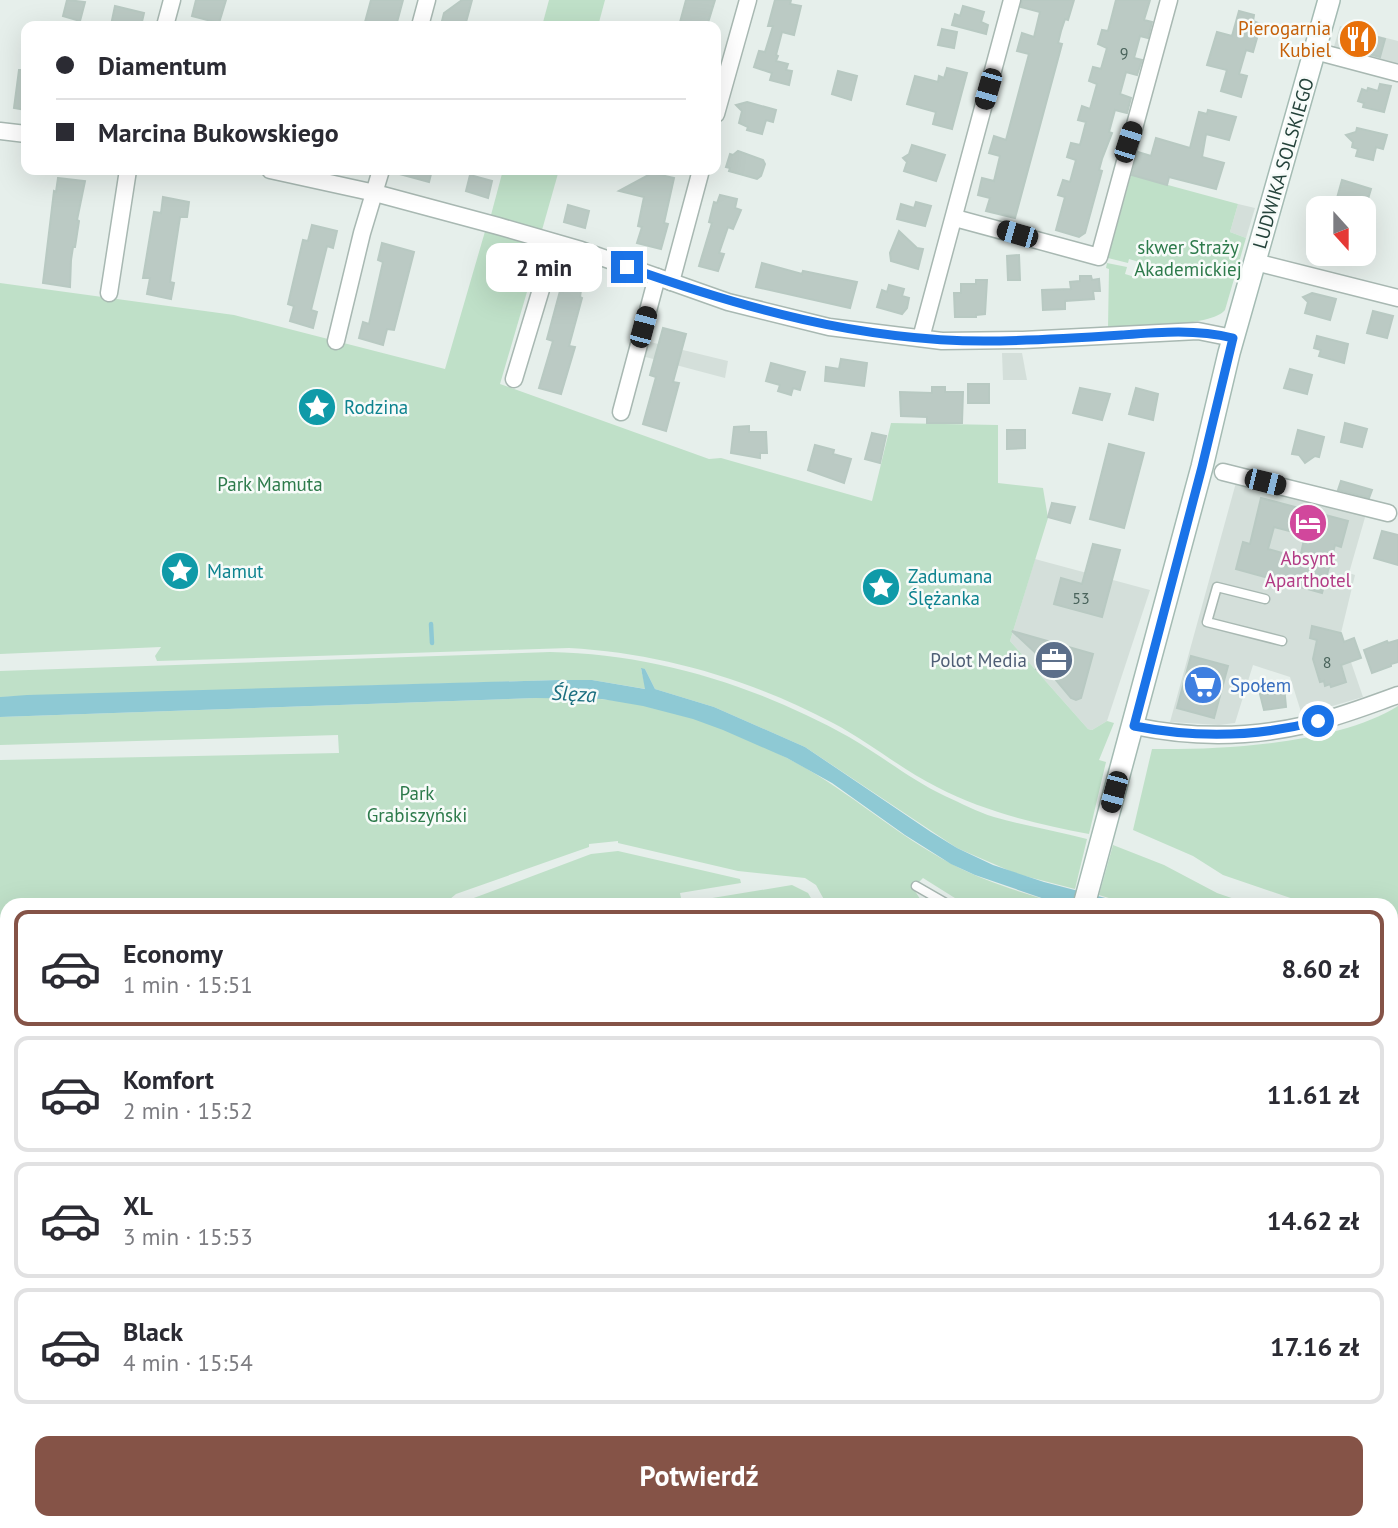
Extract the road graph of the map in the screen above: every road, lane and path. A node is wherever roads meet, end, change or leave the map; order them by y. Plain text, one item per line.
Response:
1 (172, 0) edge
2 (427, 0) edge
3 (748, 0) edge
4 (1012, 0) edge
5 (1169, 0) edge
6 (1329, 0) edge
7 (166, 21) edge
8 (421, 21) edge
9 (1315, 51) junction
10 (1398, 73) edge
11 (721, 96) edge
12 (0, 131) edge
13 (21, 133) edge
14 (125, 175) edge
15 (292, 175) edge
16 (380, 175) edge
17 (699, 175) edge
18 (375, 194) junction
19 (955, 218) junction
20 (555, 243) junction
21 (1255, 262) junction
22 (664, 280) junction
23 (109, 293) dead end
24 (1398, 298) edge
25 (921, 338) junction
26 (1233, 338) junction
27 (336, 341) dead end
28 (514, 379) dead end
29 (621, 412) dead end
30 (1202, 467) junction
31 (1223, 472) joint
32 (1388, 513) dead end
33 (1265, 599) dead end
34 (1282, 641) dead end
35 (1398, 695) edge
36 (1134, 726) junction
37 (916, 886) dead end
38 (936, 898) edge
39 (1086, 898) edge

1 - 7 street
2 - 8 street
3 - 11 street
4 - 19 street
5 - 19 street
6 - 9 main road, LUDWIKA SOLSKIEGO
9 - 10 street
9 - 21 main road, LUDWIKA SOLSKIEGO
12 - 13 street
14 - 23 street
15 - 18 street
16 - 18 street
17 - 22 street
18 - 20 street
18 - 27 street
19 - 25 street
20 - 22 street
20 - 28 street
21 - 24 street
21 - 26 main road, LUDWIKA SOLSKIEGO
22 - 25 street
22 - 29 street
25 - 26 street
26 - 30 main road, LUDWIKA SOLSKIEGO
30 - 31 lane
30 - 36 main road, LUDWIKA SOLSKIEGO
31 - 32 street
33 - 34 lane
35 - 36 street
36 - 39 main road, LUDWIKA SOLSKIEGO
37 - 38 lane

